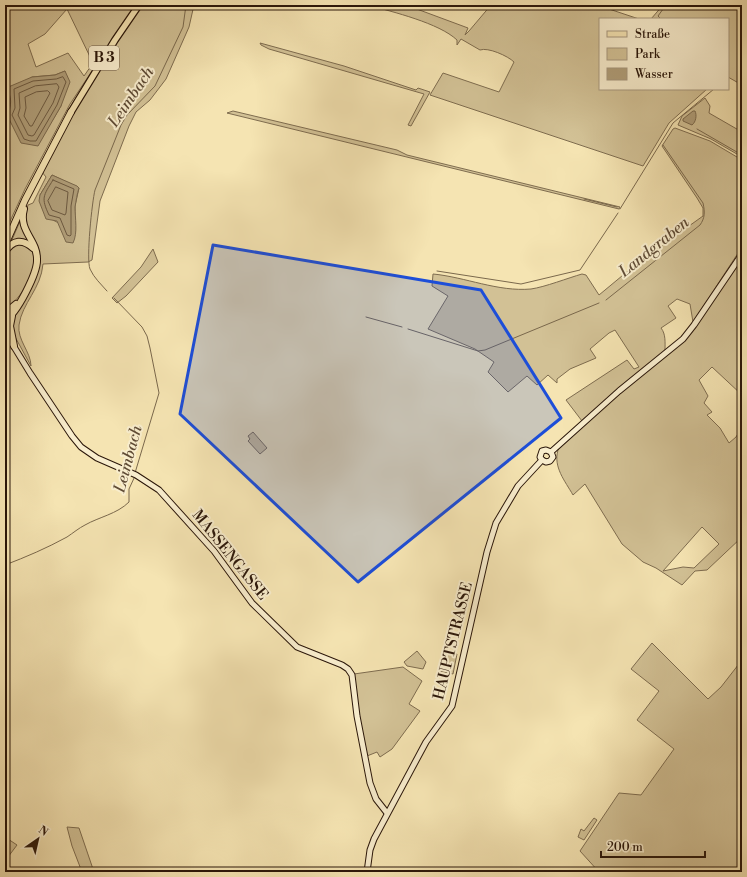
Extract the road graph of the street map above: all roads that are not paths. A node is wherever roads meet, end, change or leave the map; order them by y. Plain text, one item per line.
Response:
1 (139, 5) edge
2 (71, 112) joint
3 (25, 200) junction
4 (7, 238) edge
5 (5, 245) edge
6 (34, 248) junction
7 (5, 252) edge
8 (742, 254) edge
9 (20, 301) junction
10 (5, 313) edge
11 (13, 314) junction
12 (5, 320) edge
13 (5, 332) edge
14 (14, 346) junction
15 (551, 452) junction
16 (542, 460) junction
17 (387, 813) junction
18 (367, 872) edge

1 - 2 main road, B 3
2 - 3 highway, B 3
3 - 4 highway, B 3
3 - 6 highway
4 - 5 highway, B 3
6 - 7 highway
6 - 9 highway
8 - 15 main road, HAUPTSTRASSE
9 - 10 highway
9 - 11 highway
11 - 12 highway
11 - 14 highway
13 - 14 main road, MASSENGASSE
14 - 17 main road, MASSENGASSE
15 - 16 main road, HAUPTSTRASSE
15 - 16 main road, HAUPTSTRASSE
16 - 17 main road, HAUPTSTRASSE
17 - 18 main road, HAUPTSTRASSE

